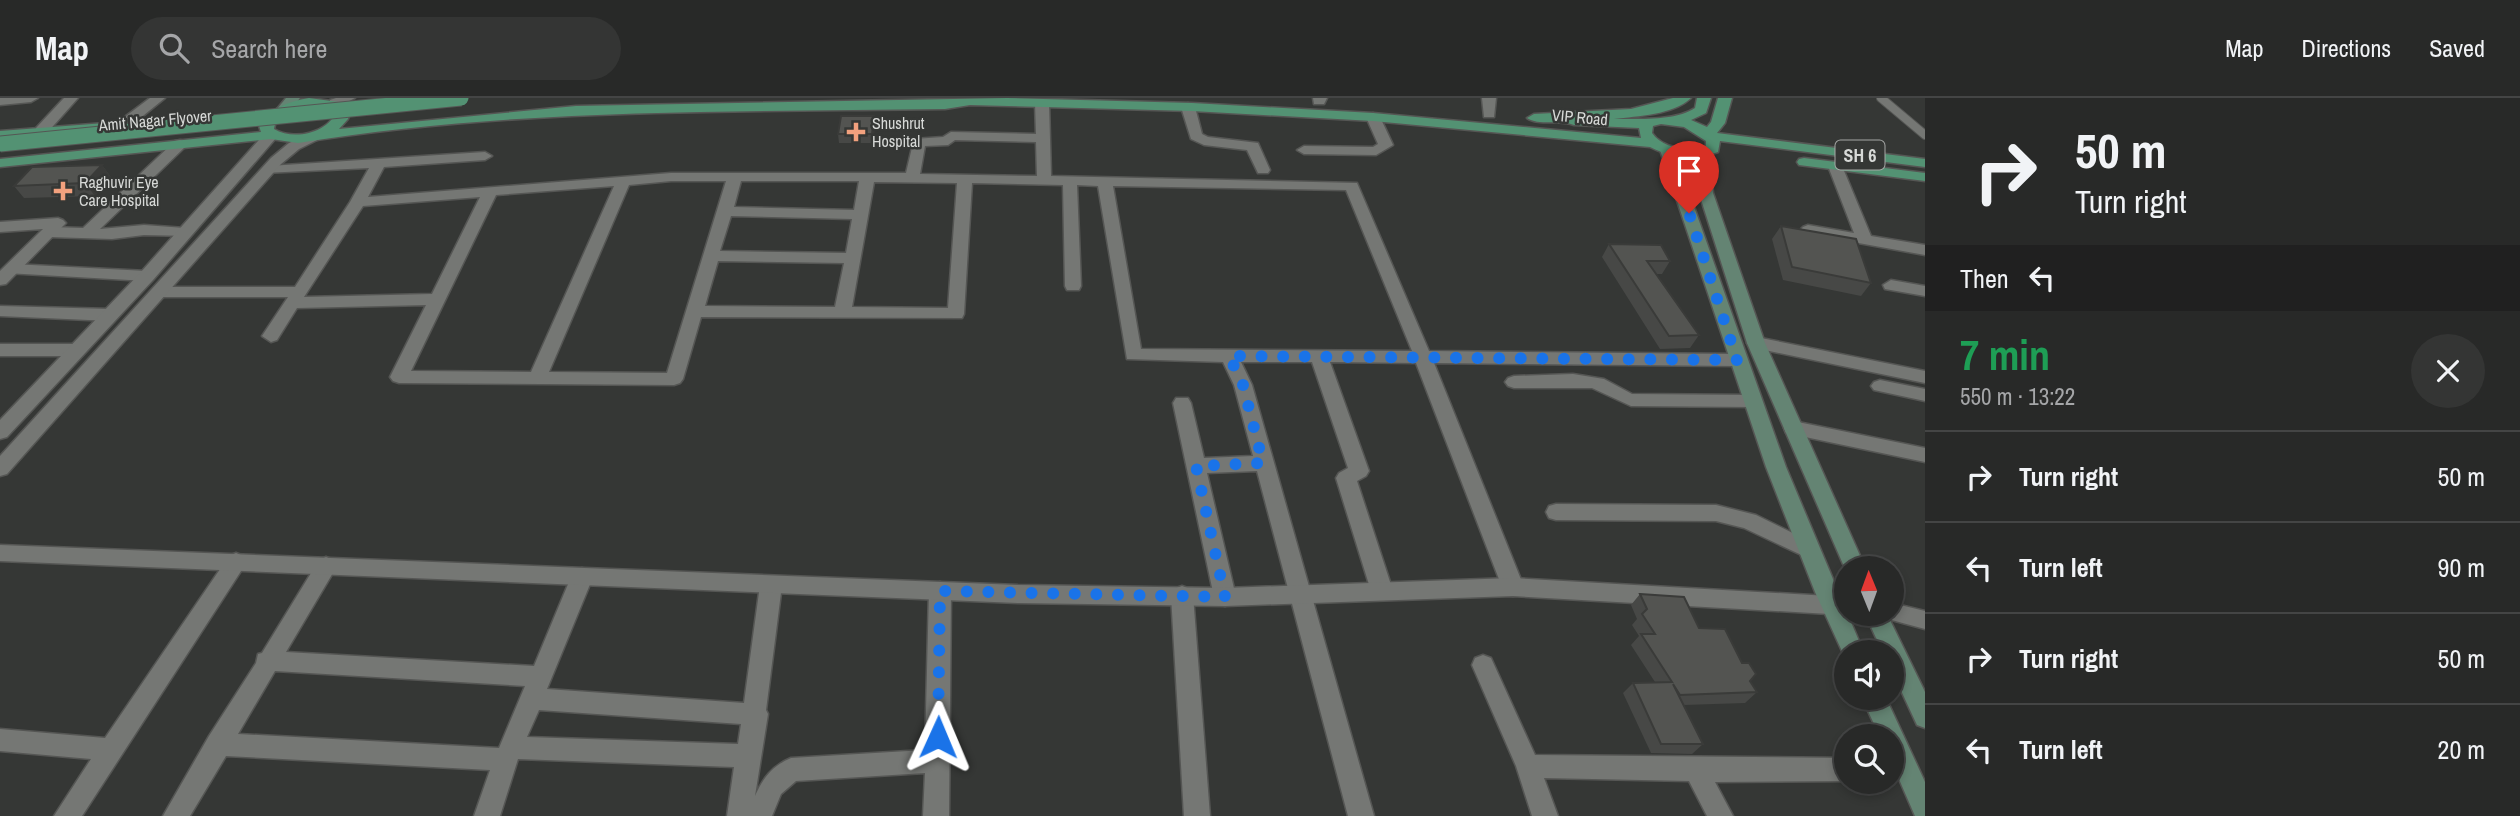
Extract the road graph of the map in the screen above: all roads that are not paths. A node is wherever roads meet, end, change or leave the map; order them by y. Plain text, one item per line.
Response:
1 (31, 98) edge
2 (71, 98) edge
3 (158, 98) edge
4 (391, 98) edge
5 (461, 98) edge
6 (605, 98) edge
7 (891, 98) edge
8 (1254, 98) edge
9 (1489, 98) edge
10 (1684, 98) edge
11 (1704, 98) edge
12 (1881, 98) edge
13 (917, 99) edge
14 (1319, 99) edge
15 (338, 100) edge
16 (1725, 100) edge
17 (0, 101) edge
18 (971, 101) junction
19 (1042, 103) junction
20 (289, 104) edge
21 (1188, 107) junction
22 (1489, 114) junction
23 (1373, 117) junction
24 (1534, 118) junction
25 (1669, 120) junction
26 (1646, 124) junction
27 (123, 125) junction
28 (40, 131) junction
29 (0, 135) edge
30 (271, 135) junction
31 (1925, 135) edge
32 (314, 136) junction
33 (1043, 138) junction
34 (1708, 143) junction
35 (0, 144) edge
36 (180, 144) junction
37 (1660, 146) junction
38 (1796, 148) joint
39 (1304, 150) dead end
40 (0, 152) edge
41 (485, 156) dead end
42 (0, 163) edge
43 (1925, 163) edge
44 (378, 164) junction
45 (1835, 166) junction
46 (269, 170) junction
47 (1263, 170) dead end
48 (735, 177) junction
49 (867, 177) junction
50 (1925, 177) edge
51 (912, 178) junction
52 (965, 179) junction
53 (624, 180) junction
54 (1044, 180) junction
55 (1070, 181) junction
56 (1105, 181) junction
57 (491, 190) junction
58 (358, 202) junction
59 (725, 211) junction
60 (860, 215) junction
61 (0, 227) edge
62 (1808, 230) edge
63 (50, 232) junction
64 (87, 233) junction
65 (185, 233) junction
66 (1864, 239) junction
67 (1925, 250) edge
68 (711, 256) junction
69 (853, 258) junction
70 (6, 274) edge
71 (147, 275) junction
72 (1891, 285) dead end
73 (1073, 286) dead end
74 (1925, 291) edge
75 (160, 292) junction
76 (296, 298) junction
77 (437, 299) junction
78 (0, 311) edge
79 (695, 311) junction
80 (843, 312) junction
81 (111, 315) junction
82 (271, 336) dead end
83 (1756, 343) junction
84 (0, 350) edge
85 (75, 350) junction
86 (1229, 356) junction
87 (1319, 356) junction
88 (1423, 357) junction
89 (1737, 360) junction
90 (1925, 377) edge
91 (537, 378) junction
92 (1514, 382) dead end
93 (1881, 386) dead end
94 (1925, 394) edge
95 (1753, 401) junction
96 (1182, 402) dead end
97 (1794, 428) junction
98 (0, 432) edge
99 (1925, 455) edge
100 (1263, 463) junction
101 (1196, 466) junction
102 (0, 469) edge
103 (1556, 512) dead end
104 (1810, 551) junction
105 (0, 553) edge
106 (1850, 556) edge
107 (236, 562) junction
108 (326, 566) junction
109 (582, 577) junction
110 (771, 585) junction
111 (1513, 587) junction
112 (940, 591) junction
113 (1382, 591) junction
114 (1182, 595) junction
115 (1300, 595) junction
116 (1834, 596) edge
117 (1225, 597) junction
118 (1834, 605) edge
119 (1904, 615) edge
120 (1925, 620) edge
121 (1882, 626) edge
122 (266, 661) junction
123 (1483, 665) dead end
124 (538, 688) junction
125 (756, 714) junction
126 (1925, 718) edge
127 (0, 740) edge
128 (217, 744) junction
129 (111, 750) junction
130 (509, 754) junction
131 (749, 756) junction
132 (938, 761) junction
133 (1528, 766) junction
134 (1696, 770) junction
135 (1834, 770) edge
136 (1904, 778) edge
137 (1925, 809) edge
138 (67, 816) edge
139 (176, 816) edge
140 (487, 816) edge
141 (740, 816) edge
142 (759, 816) edge
143 (936, 816) edge
144 (1197, 816) edge
145 (1361, 816) edge
146 (1545, 816) edge
147 (1720, 816) edge

1 - 17 street
2 - 28 street
3 - 27 street
4 - 15 main road
5 - 35 main road, Amit Nagar Flyover, bridge
6 - 40 main road, Amit Nagar Flyover
7 - 13 main road
8 - 14 main road, VIP Road
9 - 22 street
10 - 24 main road
11 - 25 main road, VIP Road
12 - 31 lane
13 - 18 main road
14 - 22 main road, VIP Road
15 - 20 main road
15 - 32 main road
16 - 34 main road
18 - 19 main road, VIP Road
18 - 32 main road
19 - 21 main road, VIP Road
19 - 33 street
20 - 27 main road
20 - 30 main road
21 - 23 main road, VIP Road
21 - 47 street
22 - 24 main road, VIP Road
23 - 37 main road, VIP Road
23 - 39 street
24 - 26 main road, VIP Road
25 - 26 main road, VIP Road
25 - 34 main road
26 - 37 main road
27 - 28 main road
28 - 29 main road
30 - 32 main road
30 - 36 main road
30 - 65 street
32 - 46 street
33 - 51 street
33 - 54 street
34 - 37 main road, VIP Road
34 - 38 main road
34 - 45 main road, SH 6
34 - 83 main road
36 - 42 main road
36 - 64 street
37 - 89 main road
38 - 43 main road, SH 6
41 - 44 street
44 - 46 street
44 - 58 street
45 - 50 main road, SH 6
45 - 66 street
46 - 75 street
48 - 49 street
48 - 53 street
48 - 59 street
49 - 51 street
49 - 60 street
51 - 52 street
52 - 54 street
52 - 80 street
53 - 57 street
53 - 91 street
54 - 55 street
55 - 56 street
55 - 73 street
56 - 86 street
56 - 88 street
57 - 58 street
57 - 77 street
58 - 76 street
59 - 60 street
59 - 68 street
60 - 69 street
61 - 63 street
62 - 66 street
63 - 64 street
63 - 70 street
64 - 65 street
65 - 71 street
66 - 67 street
68 - 69 street
68 - 79 street
69 - 80 street
70 - 71 street
71 - 81 street
72 - 74 street
75 - 76 street
75 - 102 street
76 - 77 street
76 - 82 street
77 - 91 street
78 - 81 street
79 - 80 street
79 - 91 street
81 - 85 street
83 - 90 street
83 - 97 main road
84 - 85 street
85 - 98 street
86 - 87 street
86 - 100 street
87 - 88 street
87 - 113 street
88 - 89 street
88 - 111 street
89 - 95 main road
92 - 95 street
93 - 94 street
95 - 104 main road
96 - 101 street
97 - 99 street
97 - 106 main road
100 - 101 street
100 - 115 street
101 - 117 street
103 - 104 street
104 - 116 main road
105 - 107 street
107 - 108 street
107 - 129 street
108 - 109 street
108 - 122 street
109 - 110 street
109 - 124 street
110 - 112 street
110 - 125 street
111 - 113 street
111 - 118 street
112 - 114 street
112 - 132 street
113 - 115 street
114 - 117 street
114 - 144 street
115 - 117 street
115 - 145 street
119 - 120 street
121 - 126 main road
122 - 124 street
122 - 128 street
123 - 133 street
124 - 125 street
124 - 130 street
125 - 131 street
127 - 129 street
128 - 130 street
128 - 139 street
129 - 138 street
130 - 131 street
130 - 140 street
131 - 141 street
132 - 142 street
132 - 143 street
133 - 134 street
133 - 146 street
134 - 135 street
134 - 147 street
136 - 137 main road

